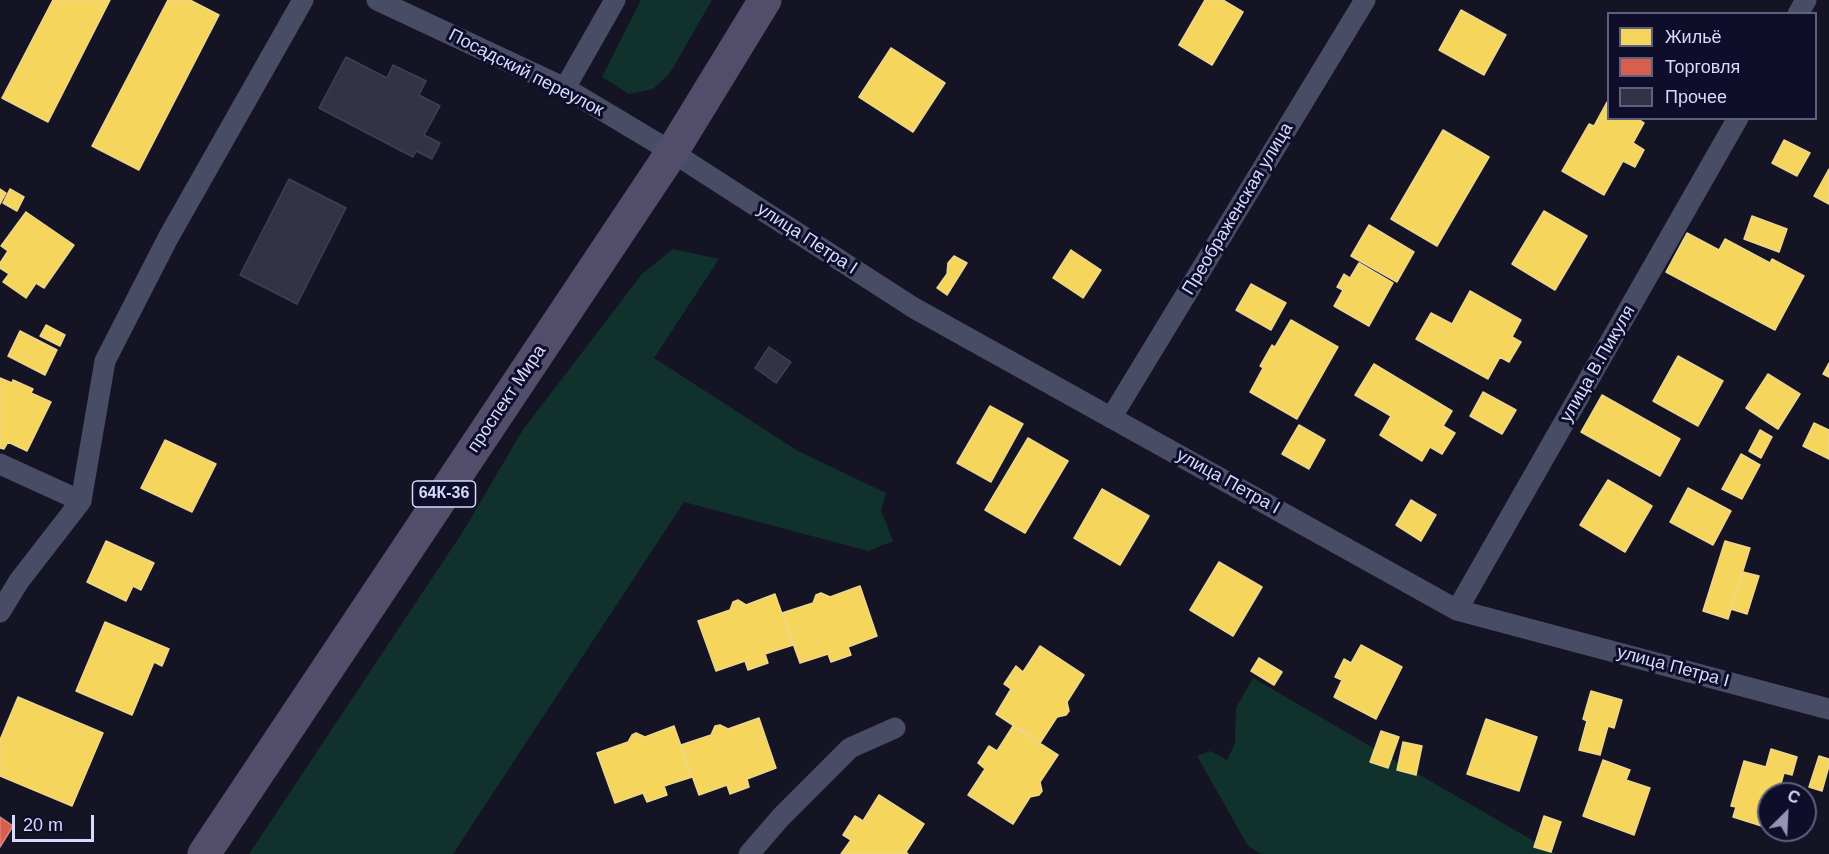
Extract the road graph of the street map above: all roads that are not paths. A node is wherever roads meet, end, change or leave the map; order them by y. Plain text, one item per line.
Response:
1 (303, 0) edge
2 (377, 0) edge
3 (615, 0) edge
4 (765, 0) edge
5 (1365, 0) edge
6 (565, 88) junction
7 (1737, 120) edge
8 (672, 152) junction
9 (1111, 418) junction
10 (0, 464) edge
11 (81, 501) junction
12 (1457, 610) junction
13 (0, 612) edge
14 (1829, 709) edge
15 (895, 728) dead end
16 (204, 854) edge
17 (749, 854) edge

1 - 11 street
2 - 6 street, Посадский переулок
3 - 6 street
4 - 8 main road, проспект Мира
5 - 9 street, Преображенская улица
6 - 8 street, Посадский переулок
7 - 12 street, улица В.Пикуля
8 - 9 street, улица Петра I
8 - 16 main road, проспект Мира / 64К-36
9 - 12 street, улица Петра I
10 - 11 street
11 - 13 street
12 - 14 street, улица Петра I
15 - 17 street

